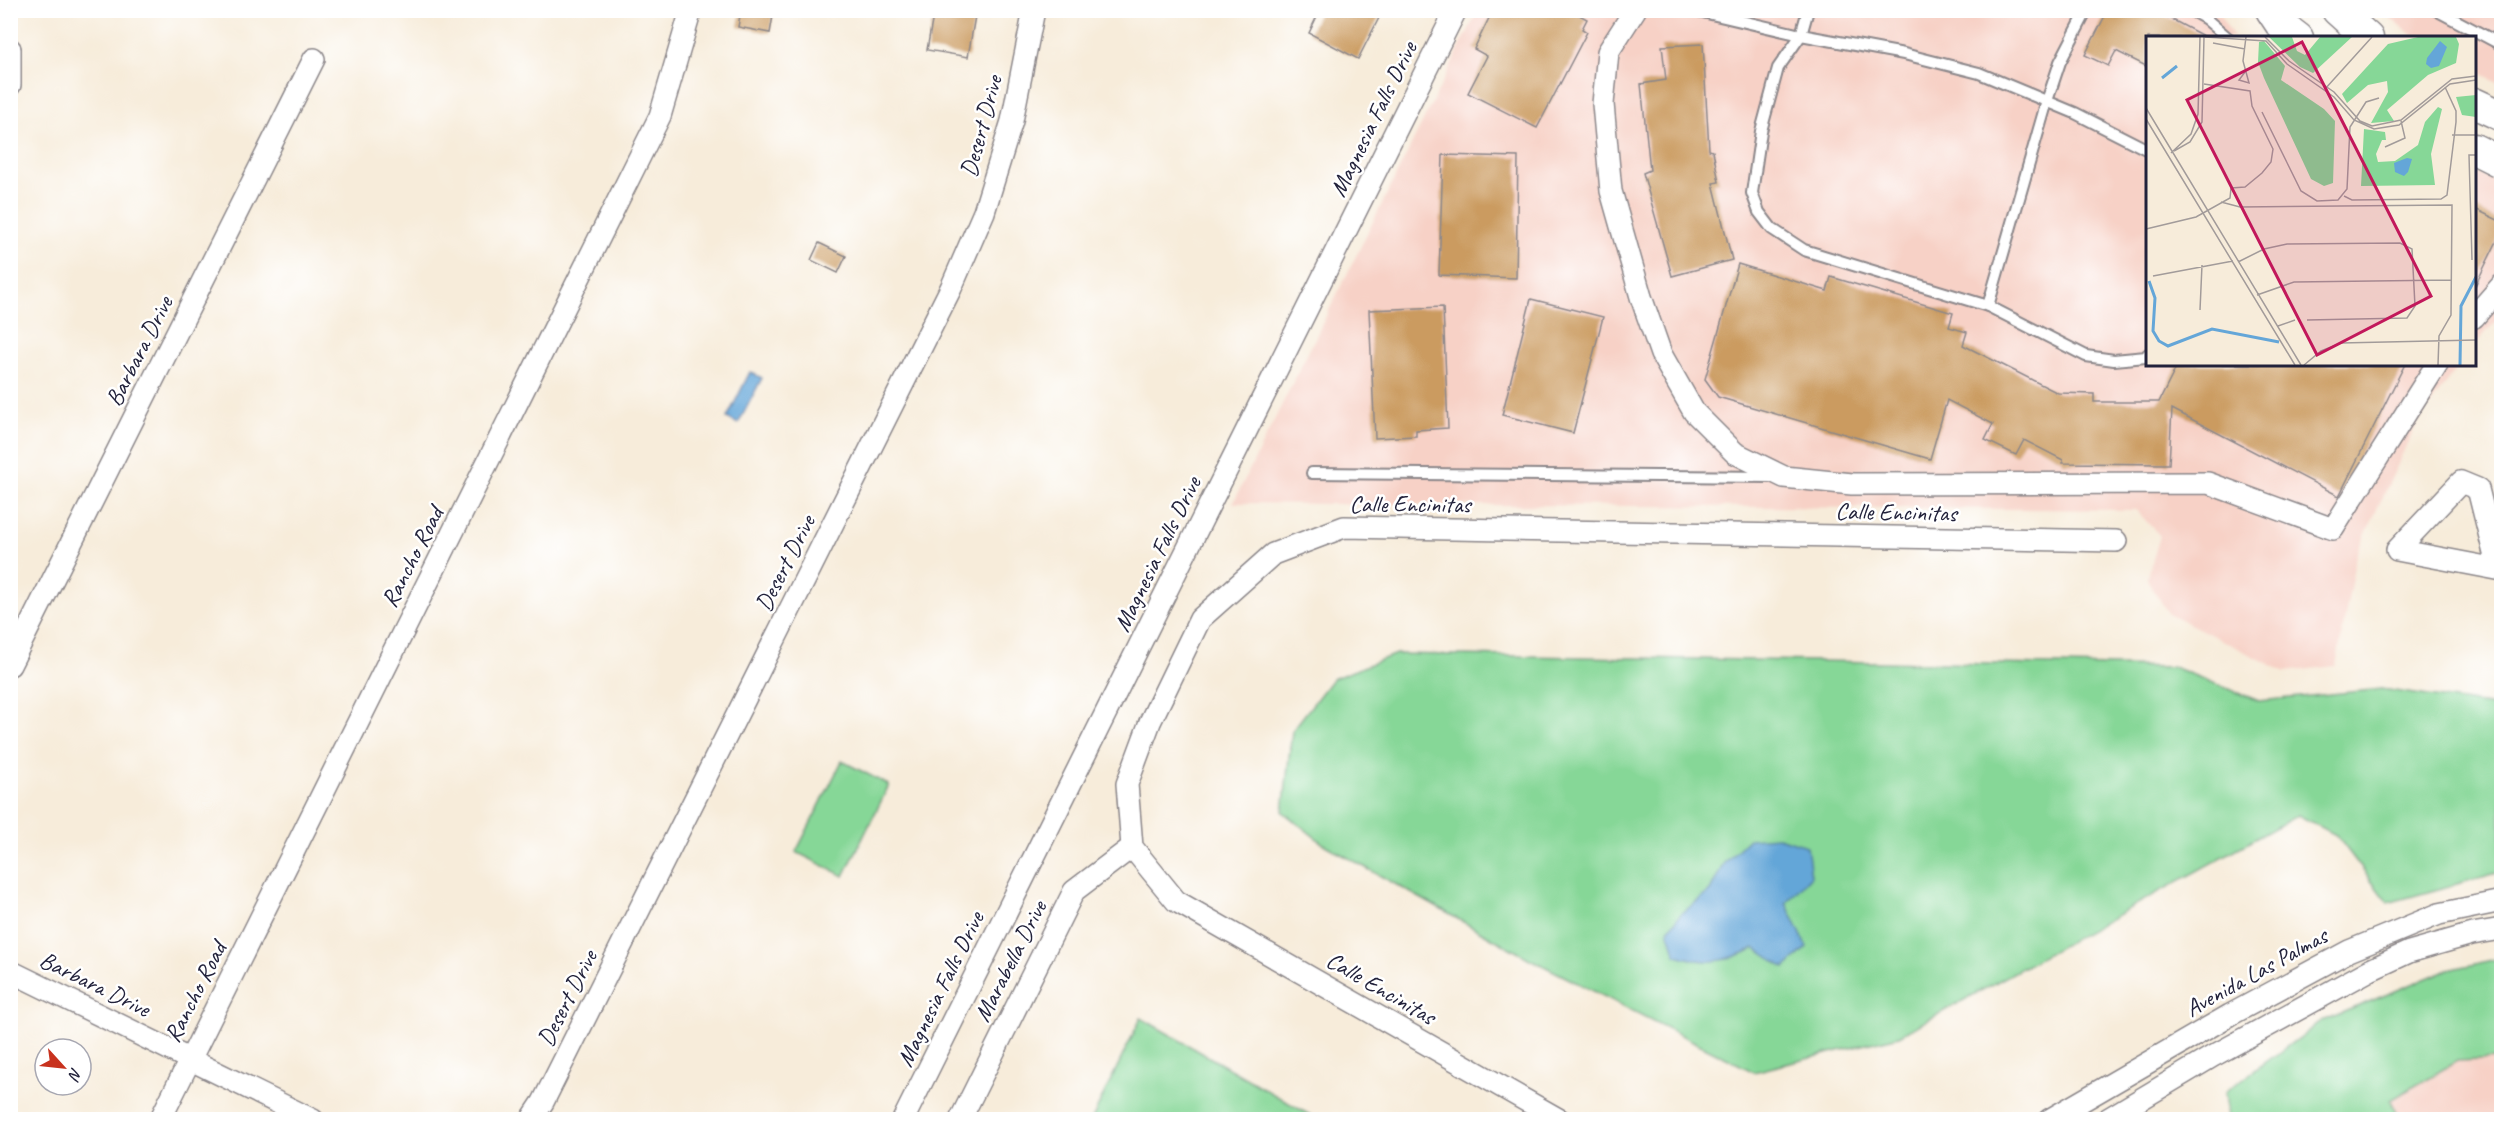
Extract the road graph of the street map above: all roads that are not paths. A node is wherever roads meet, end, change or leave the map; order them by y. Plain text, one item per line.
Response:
1 (691, 10) edge
2 (1034, 10) edge
3 (1456, 10) edge
4 (1635, 10) edge
5 (1694, 10) edge
6 (1808, 10) edge
7 (2086, 10) edge
8 (2190, 10) edge
9 (2271, 10) edge
10 (2337, 10) edge
11 (2436, 10) edge
12 (1801, 34) junction
13 (2226, 36) edge
14 (2295, 36) edge
15 (2366, 36) edge
16 (2502, 45) edge
17 (10, 49) edge
18 (314, 59) dead end
19 (10, 85) edge
20 (2047, 101) junction
21 (2476, 103) edge
22 (2502, 116) edge
23 (2146, 149) edge
24 (2476, 150) edge
25 (2502, 163) edge
26 (2502, 285) edge
27 (1988, 306) junction
28 (2476, 315) edge
29 (2146, 357) edge
30 (2436, 366) edge
31 (1312, 473) dead end
32 (1784, 477) junction
33 (2116, 541) dead end
34 (2500, 570) edge
35 (10, 665) edge
36 (1132, 847) junction
37 (2502, 901) edge
38 (2502, 929) edge
39 (10, 971) edge
40 (190, 1058) junction
41 (160, 1119) edge
42 (313, 1119) edge
43 (531, 1119) edge
44 (903, 1119) edge
45 (960, 1119) edge
46 (1560, 1119) edge
47 (2049, 1119) edge
48 (2106, 1119) edge

1 - 40 street, Rancho Road
2 - 43 street, Desert Drive
3 - 44 street, Magnesia Falls Drive
4 - 32 street
5 - 12 lane
6 - 12 lane
7 - 20 lane
8 - 13 lane
9 - 14 main road
10 - 15 main road
11 - 16 lane
12 - 20 lane
12 - 27 lane
17 - 19 street
18 - 35 street, Barbara Drive
20 - 23 lane
20 - 27 lane
21 - 22 main road
24 - 25 main road
26 - 28 street
27 - 29 lane
30 - 32 street
31 - 32 lane
33 - 36 street, Calle Encinitas
34 - 34 street
36 - 45 street, Marabella Drive
36 - 46 street, Calle Encinitas
37 - 47 street, Avenida Las Palmas
38 - 48 street
39 - 40 street, Barbara Drive
40 - 41 street, Rancho Road
40 - 42 street

